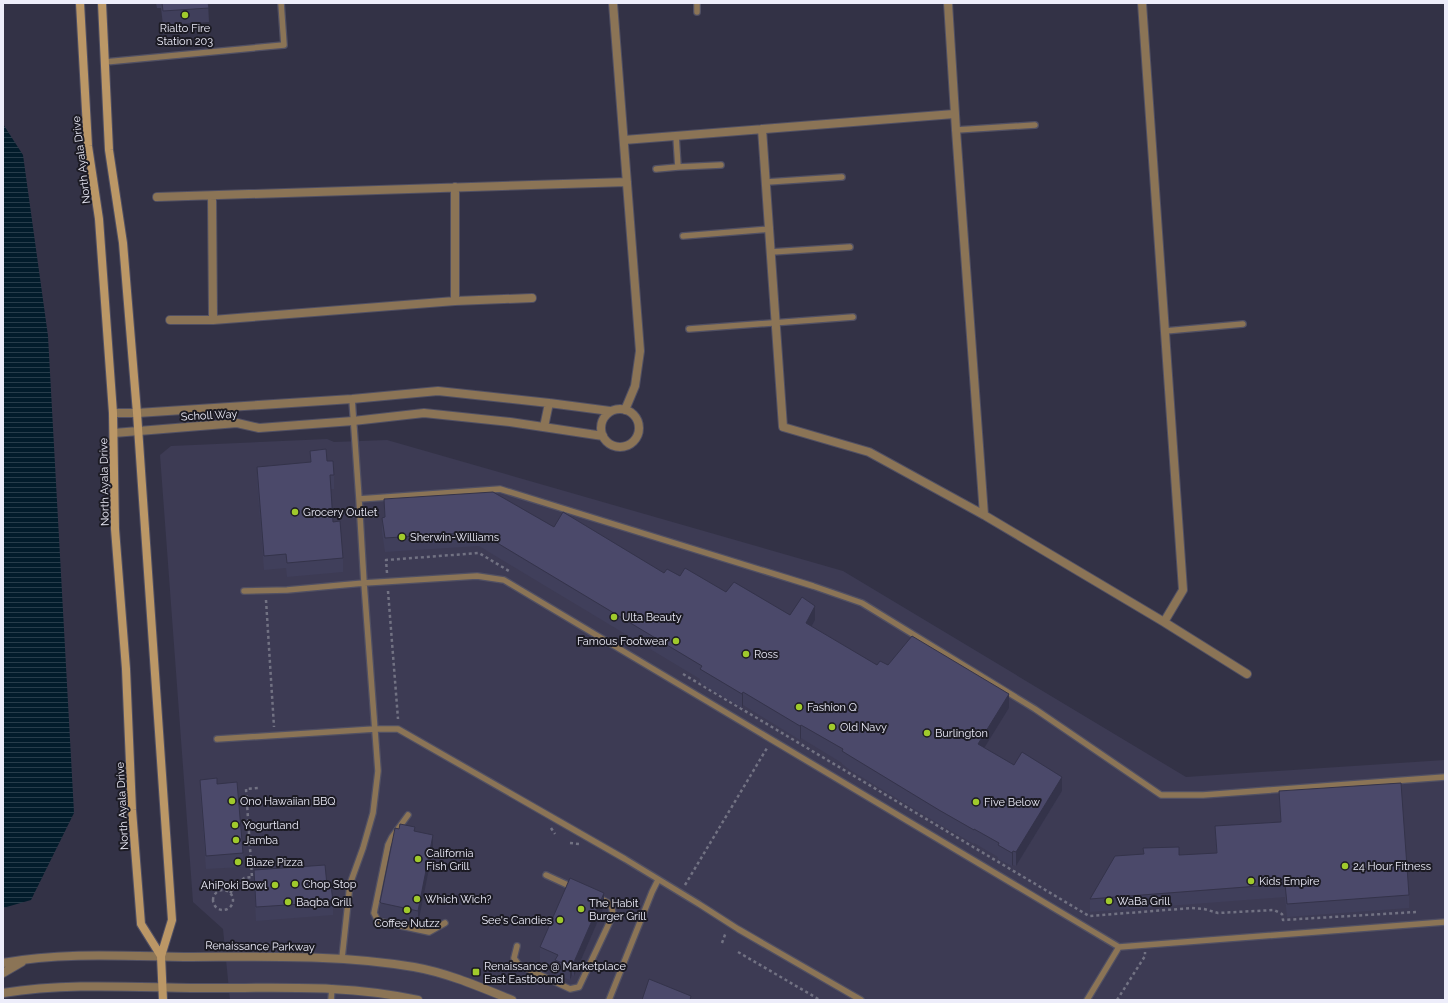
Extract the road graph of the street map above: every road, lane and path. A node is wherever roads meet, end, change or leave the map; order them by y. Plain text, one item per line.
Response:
1 (80, 3) edge
2 (102, 3) edge
3 (281, 3) edge
4 (613, 3) edge
5 (697, 3) edge
6 (948, 3) edge
7 (1142, 3) edge
8 (697, 12) dead end
9 (105, 62) junction
10 (954, 114) junction
11 (1035, 125) dead end
12 (762, 129) junction
13 (956, 130) junction
14 (676, 136) junction
15 (624, 140) junction
16 (721, 164) dead end
17 (678, 167) junction
18 (656, 169) dead end
19 (842, 177) dead end
20 (627, 182) junction
21 (767, 182) junction
22 (455, 188) junction
23 (212, 196) junction
24 (157, 197) dead end
25 (770, 229) junction
26 (684, 236) dead end
27 (850, 247) dead end
28 (771, 252) junction
29 (532, 298) dead end
30 (455, 301) junction
31 (853, 317) dead end
32 (170, 320) dead end
33 (213, 320) junction
34 (776, 323) junction
35 (1243, 324) dead end
36 (689, 329) dead end
37 (1165, 331) junction
38 (352, 399) junction
39 (549, 403) junction
40 (625, 410) junction
41 (610, 411) junction
42 (113, 413) junction
43 (137, 413) junction
44 (354, 421) junction
45 (544, 427) junction
46 (138, 431) junction
47 (114, 433) junction
48 (603, 436) junction
49 (359, 499) junction
50 (984, 515) junction
51 (387, 573) dead end
52 (512, 573) dead end
53 (364, 583) junction
54 (244, 591) dead end
55 (388, 591) dead end
56 (266, 600) dead end
57 (1164, 622) junction
58 (678, 672) dead end
59 (1247, 674) dead end
60 (398, 719) dead end
61 (274, 727) dead end
62 (375, 728) junction
63 (217, 739) dead end
64 (766, 748) dead end
65 (1445, 777) edge
66 (258, 788) dead end
67 (408, 815) dead end
68 (546, 875) dead end
69 (252, 877) junction
70 (260, 877) edge
71 (658, 880) junction
72 (685, 885) dead end
73 (581, 890) edge
74 (230, 893) junction
75 (594, 896) edge
76 (1416, 912) dead end
77 (1445, 922) edge
78 (444, 923) dead end
79 (517, 946) dead end
80 (1119, 947) junction
81 (738, 952) dead end
82 (1145, 952) dead end
83 (161, 956) junction
84 (28, 958) junction
85 (342, 958) junction
86 (3, 963) edge
87 (3, 973) edge
88 (162, 987) junction
89 (332, 988) junction
90 (3, 993) edge
91 (163, 1000) edge
92 (331, 1000) edge
93 (418, 1000) edge
94 (512, 1000) edge
95 (609, 1000) edge
96 (820, 1000) edge
97 (861, 1000) edge
98 (1087, 1000) edge
99 (1117, 1000) edge

1 - 42 main road, North Ayala Drive
2 - 9 main road
3 - 9 lane
4 - 15 street
5 - 8 lane
6 - 10 street
7 - 37 street
9 - 43 main road
10 - 12 street
10 - 13 street
11 - 13 lane
12 - 14 street
12 - 21 street
13 - 50 street
14 - 15 street
14 - 17 lane
15 - 20 street
16 - 17 lane
17 - 18 lane
19 - 21 lane
20 - 22 street
20 - 40 street
21 - 25 street
22 - 23 street
22 - 30 street
23 - 24 street
23 - 33 street
25 - 26 lane
25 - 28 street
27 - 28 lane
28 - 34 street
29 - 30 street
30 - 33 street
31 - 34 lane
32 - 33 street
34 - 36 lane
34 - 50 street
35 - 37 lane
37 - 57 street
38 - 39 street, Scholl Way
38 - 43 street, Scholl Way
38 - 44 lane
39 - 41 street, Scholl Way
39 - 45 street
40 - 41 street
40 - 48 street
41 - 48 street
42 - 43 street, Scholl Way
42 - 47 main road, North Ayala Drive
43 - 46 main road
44 - 45 street, Scholl Way
44 - 46 street, Scholl Way
44 - 49 lane
45 - 48 street, Scholl Way
46 - 47 street, Scholl Way
46 - 83 main road
47 - 83 main road, North Ayala Drive
49 - 53 lane
49 - 65 lane
50 - 57 street
51 - 52 path
53 - 54 lane
53 - 62 lane
53 - 80 lane
55 - 60 path
56 - 61 path
57 - 59 street
58 - 76 path
62 - 63 lane
62 - 71 lane
62 - 85 lane
64 - 72 path
66 - 69 path
67 - 78 lane
68 - 73 lane
69 - 70 path
69 - 74 path
71 - 95 lane
71 - 97 lane
74 - 74 path
75 - 79 lane
77 - 80 lane
80 - 98 lane
81 - 96 path
82 - 99 path
83 - 84 street, Renaissance Parkway
83 - 85 street, Renaissance Parkway
83 - 88 main road
84 - 86 street, Renaissance Parkway
84 - 87 street
85 - 94 street, Renaissance Parkway
88 - 89 street
88 - 90 street
88 - 91 main road
89 - 92 lane
89 - 93 street

